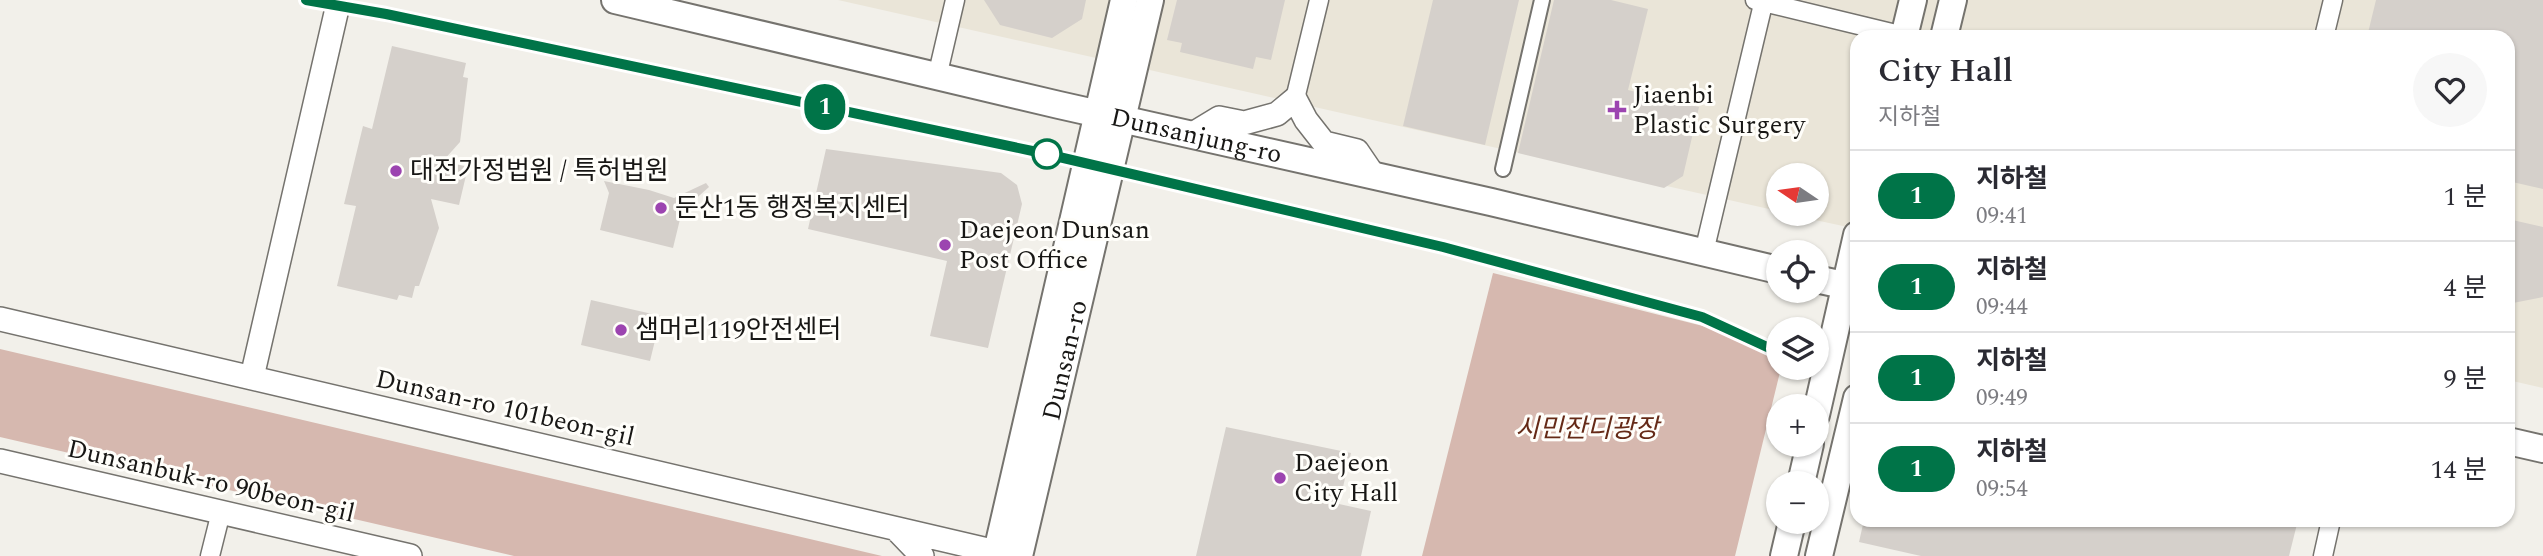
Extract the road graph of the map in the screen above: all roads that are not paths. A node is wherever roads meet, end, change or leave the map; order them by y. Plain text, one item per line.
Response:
1 (339, 0) edge
2 (615, 0) edge
3 (955, 0) edge
4 (1124, 0) edge
5 (1150, 0) edge
6 (1319, 0) edge
7 (1542, 0) edge
8 (1913, 0) edge
9 (1953, 0) edge
10 (2333, 0) edge
11 (1760, 1) edge
12 (1879, 30) edge
13 (1906, 30) edge
14 (1946, 30) edge
15 (2326, 30) edge
16 (937, 77) junction
17 (1295, 99) junction
18 (1110, 117) junction
19 (1191, 135) junction
20 (1503, 169) dead end
21 (1374, 176) junction
22 (1704, 252) junction
23 (1766, 267) edge
24 (1829, 282) edge
25 (1850, 287) edge
26 (1850, 294) edge
27 (0, 319) edge
28 (251, 377) junction
29 (1822, 394) edge
30 (1850, 427) edge
31 (2515, 443) edge
32 (2543, 449) edge
33 (0, 461) edge
34 (221, 512) junction
35 (2329, 527) edge
36 (896, 529) junction
37 (1789, 534) edge
38 (1004, 555) edge
39 (211, 556) edge
40 (410, 556) edge
41 (922, 556) edge
42 (1784, 556) edge
43 (1819, 556) edge
44 (2323, 556) edge

1 - 28 street
2 - 16 main road, Dunsanjung-ro
3 - 16 street
4 - 18 main road, Dunsan-ro
5 - 18 main road, Dunsan-ro
6 - 17 street
7 - 20 street
8 - 13 main road
9 - 14 main road
10 - 15 street
11 - 12 street
11 - 22 street
16 - 18 main road, Dunsanjung-ro
17 - 19 street
17 - 21 street
18 - 19 main road, Dunsanjung-ro
18 - 38 main road, Dunsan-ro
19 - 21 main road, Dunsanjung-ro
21 - 22 main road, Dunsanjung-ro
22 - 23 main road, Dunsanjung-ro
24 - 25 main road
26 - 29 main road
27 - 28 street, Dunsan-ro 101beon-gil
28 - 36 street, Dunsan-ro 101beon-gil
30 - 43 main road
31 - 32 main road
33 - 34 street, Dunsanbuk-ro 90beon-gil
34 - 39 street
34 - 40 street, Dunsanbuk-ro 90beon-gil
35 - 44 street
36 - 38 street, Dunsan-ro 101beon-gil
36 - 41 street
37 - 42 main road

